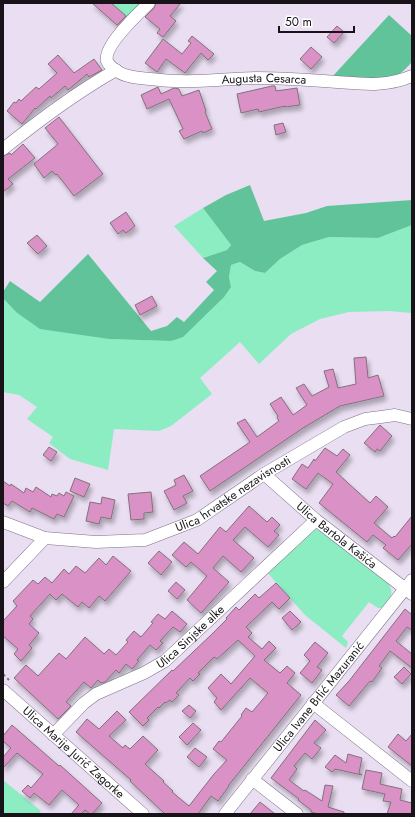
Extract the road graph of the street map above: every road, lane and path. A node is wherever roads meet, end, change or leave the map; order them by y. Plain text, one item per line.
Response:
1 (149, 3) edge
2 (116, 70) junction
3 (412, 76) edge
4 (3, 149) edge
5 (412, 419) edge
6 (264, 474) junction
7 (316, 520) junction
8 (3, 522) edge
9 (45, 538) junction
10 (3, 582) edge
11 (410, 587) edge
12 (3, 690) edge
13 (313, 704) junction
14 (53, 735) junction
15 (252, 779) junction
16 (412, 781) edge
17 (143, 814) edge
18 (225, 814) edge
19 (297, 814) edge

1 - 2 street
2 - 3 street, Augusta Cesarca
2 - 4 street
5 - 6 street, Ulica hrvatske nezavisnosti
6 - 7 street, Ulica Bartola Kašića
6 - 9 street, Ulica hrvatske nezavisnosti
7 - 11 street, Ulica Bartola Kašića
7 - 14 street, Ulica Sinjske alke
8 - 9 street, Ulica hrvatske nezavisnosti
9 - 10 street
11 - 13 street, Ulica Ivane Brlić Mazuranić
12 - 14 street, Ulica Marije Jurić Zagorke
13 - 15 street, Ulica Ivane Brlić Mazuranić
13 - 16 street
14 - 17 street, Ulica Marije Jurić Zagorke
15 - 18 street, Ulica Ivane Brlić Mazuranić
15 - 19 street

